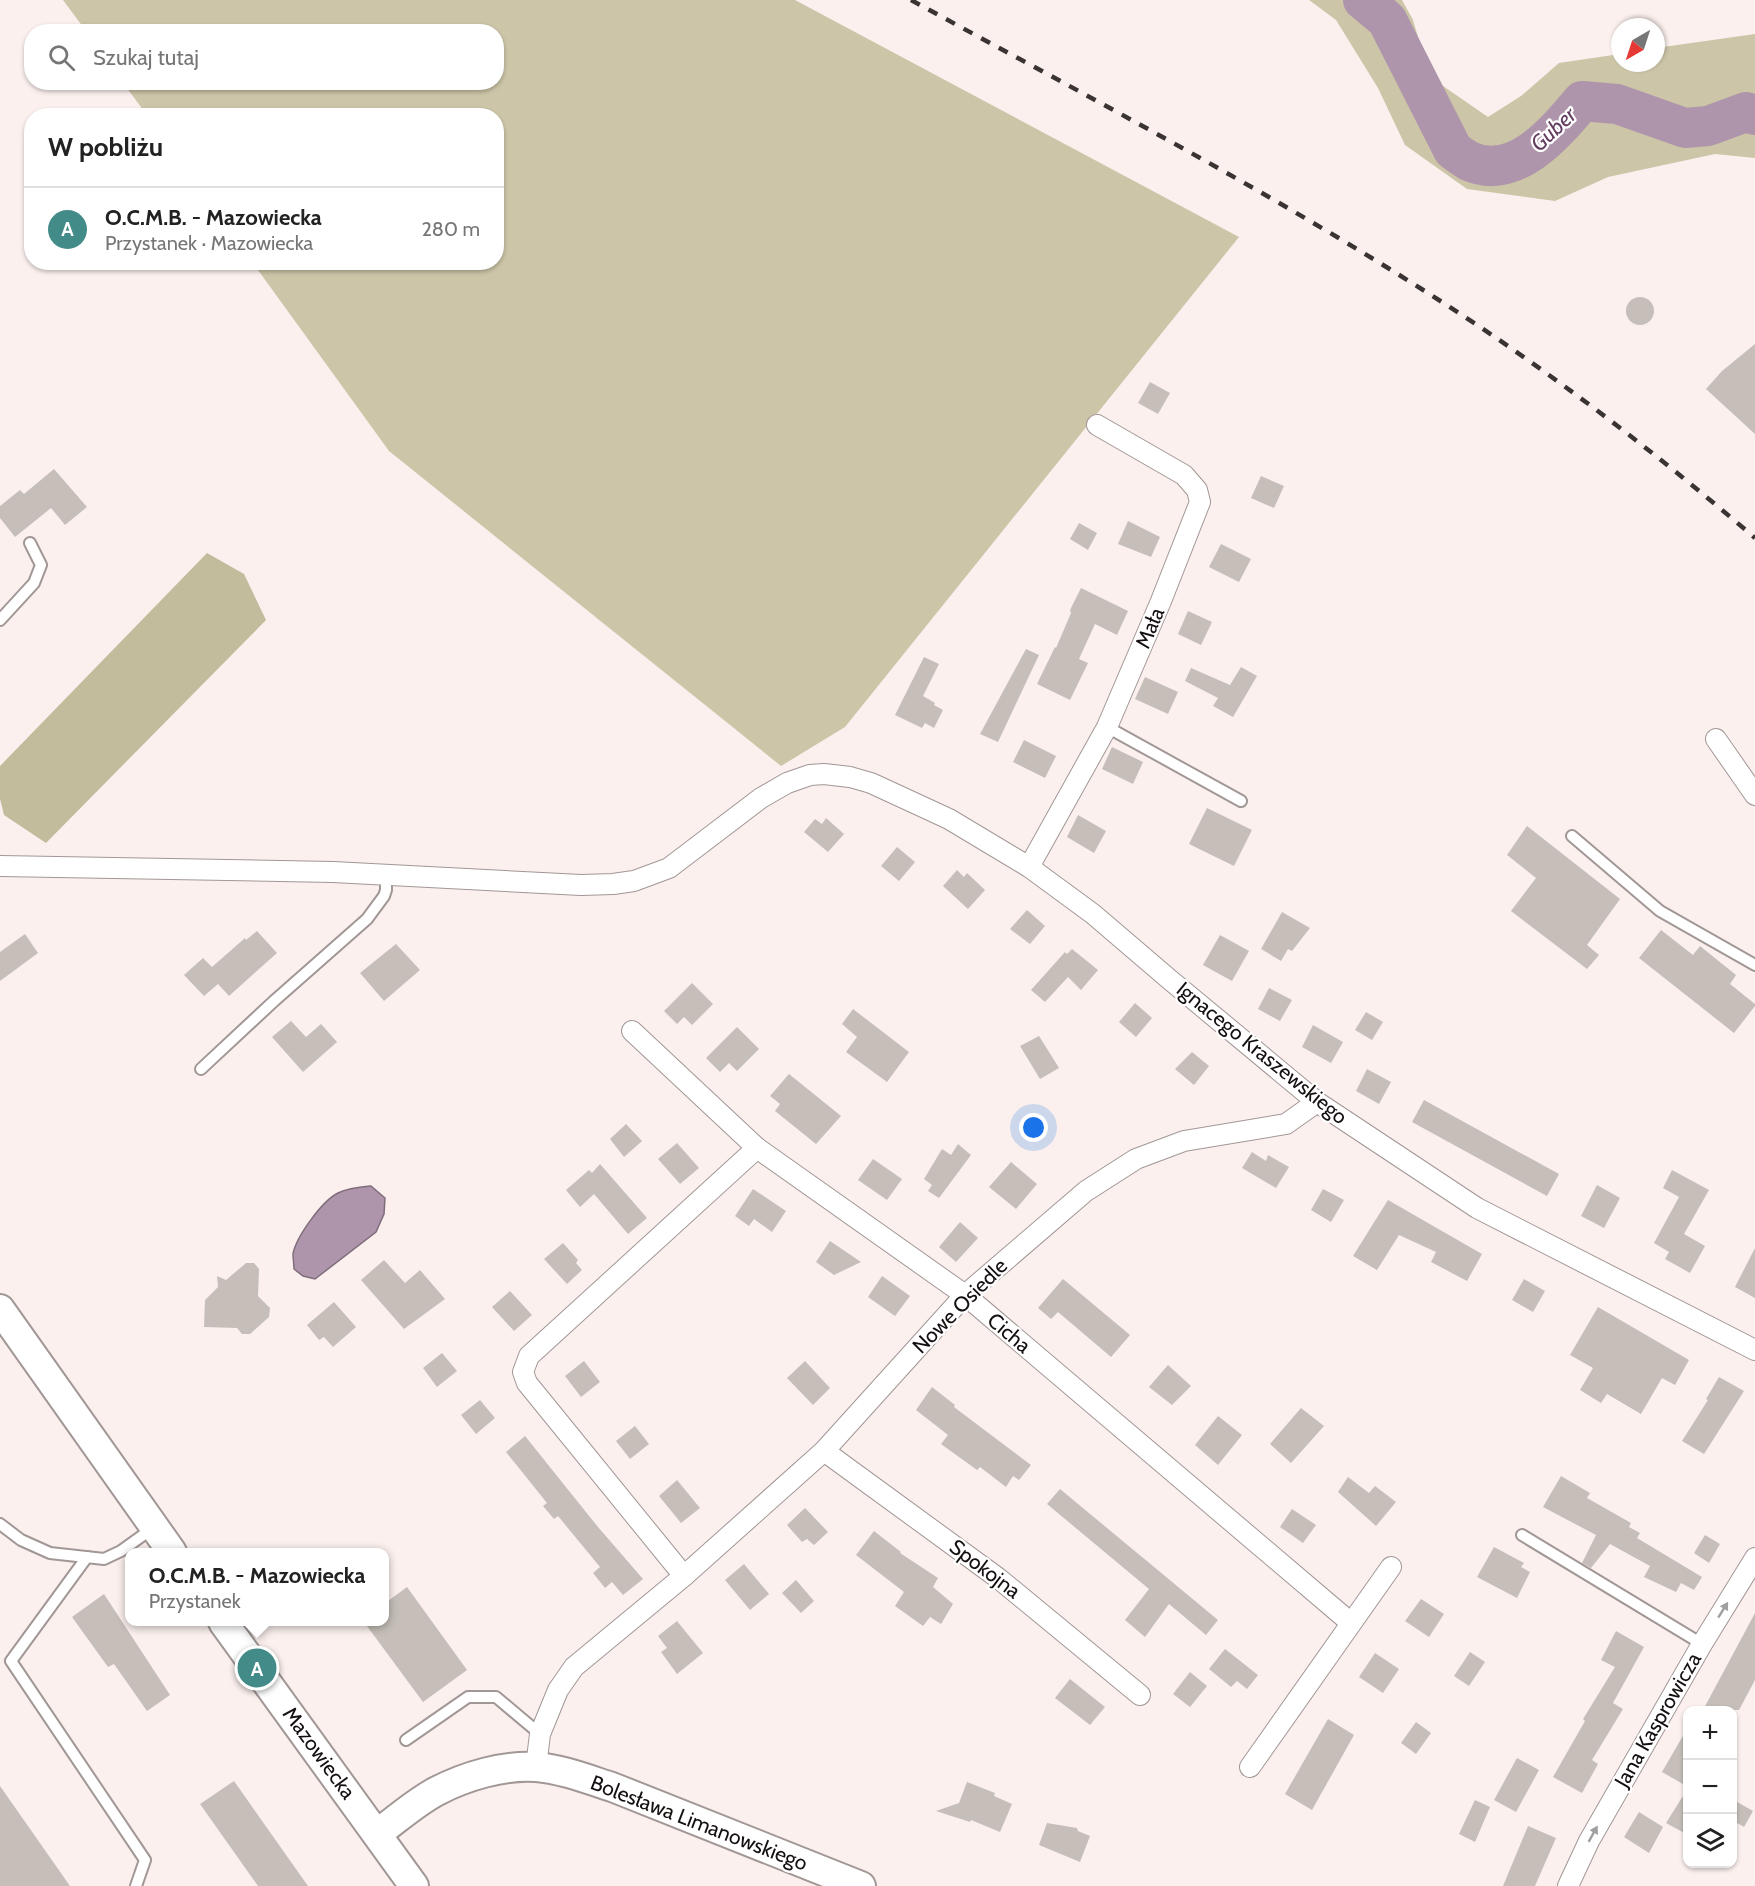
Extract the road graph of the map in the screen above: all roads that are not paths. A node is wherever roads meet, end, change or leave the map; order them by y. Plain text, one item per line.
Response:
1 (1097, 425) dead end
2 (30, 543) dead end
3 (0, 620) edge
4 (1107, 727) junction
5 (1716, 739) dead end
6 (1755, 795) edge
7 (1241, 801) dead end
8 (1572, 836) dead end
9 (0, 866) edge
10 (1029, 867) junction
11 (386, 874) junction
12 (1755, 965) edge
13 (632, 1031) dead end
14 (201, 1069) dead end
15 (1317, 1102) junction
16 (757, 1148) junction
17 (965, 1295) junction
18 (0, 1309) edge
19 (1755, 1350) edge
20 (824, 1451) junction
21 (0, 1524) edge
22 (154, 1527) junction
23 (1522, 1535) dead end
24 (126, 1548) edge
25 (169, 1548) edge
26 (125, 1549) edge
27 (87, 1557) junction
28 (1755, 1558) edge
29 (1391, 1567) dead end
30 (684, 1576) junction
31 (1351, 1623) junction
32 (226, 1626) edge
33 (1702, 1644) junction
34 (1140, 1695) dead end
35 (540, 1734) junction
36 (406, 1740) dead end
37 (536, 1767) junction
38 (1250, 1767) dead end
39 (377, 1834) junction
40 (136, 1886) edge
41 (414, 1886) edge
42 (861, 1886) edge
43 (1568, 1886) edge

1 - 4 street, Mała
2 - 3 lane
4 - 7 lane
4 - 10 street, Mała
5 - 6 street
8 - 12 lane
9 - 11 street, Ignacego Kraszewskiego
10 - 11 street, Ignacego Kraszewskiego
10 - 15 street, Ignacego Kraszewskiego
11 - 14 lane
13 - 16 street, Cicha
15 - 17 street, Nowe Osiedle
15 - 19 street, Ignacego Kraszewskiego
16 - 17 street, Cicha
16 - 30 street
17 - 20 street, Nowe Osiedle
17 - 31 street, Cicha
18 - 22 main road
20 - 30 street, Nowe Osiedle
20 - 34 street, Spokojna
21 - 27 lane
22 - 24 lane
22 - 25 main road
23 - 33 lane
26 - 27 lane
27 - 40 lane
33 -> 28 street, Jana Kasprowicza
29 - 31 street
30 - 35 street, Nowe Osiedle
31 - 38 street
32 - 39 main road, Mazowiecka
43 -> 33 street, Jana Kasprowicza
35 - 36 lane
35 - 37 street, Nowe Osiedle
37 - 39 main road
37 - 42 main road, Bolesława Limanowskiego
39 - 41 main road, Mazowiecka

